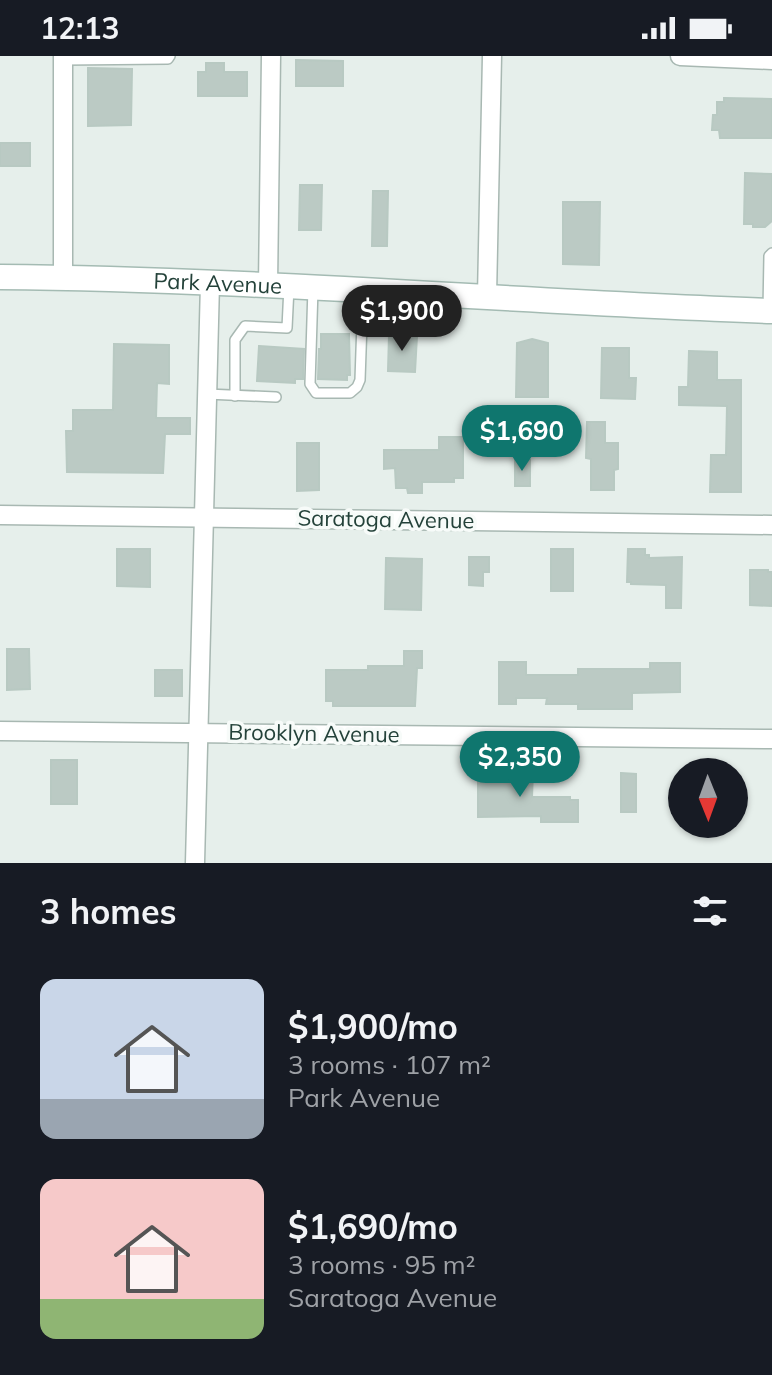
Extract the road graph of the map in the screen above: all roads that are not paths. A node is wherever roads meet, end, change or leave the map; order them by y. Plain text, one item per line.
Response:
1 (170, 56) edge
2 (271, 56) edge
3 (492, 56) edge
4 (680, 56) edge
5 (63, 58) edge
6 (772, 60) edge
7 (771, 260) edge
8 (0, 277) edge
9 (63, 278) junction
10 (210, 283) junction
11 (290, 287) junction
12 (364, 290) junction
13 (487, 296) junction
14 (770, 311) edge
15 (207, 394) junction
16 (235, 396) junction
17 (276, 397) dead end
18 (0, 515) edge
19 (203, 517) junction
20 (772, 525) edge
21 (0, 731) edge
22 (198, 732) junction
23 (772, 739) edge
24 (195, 863) edge

1 - 5 lane
2 - 11 street
3 - 13 street
4 - 6 street
5 - 9 street
7 - 14 lane
8 - 9 main road, Park Avenue
9 - 10 main road, Park Avenue
10 - 11 main road, Park Avenue
10 - 15 street
11 - 12 main road, Park Avenue
11 - 12 lane
11 - 16 lane
12 - 13 main road, Park Avenue
13 - 14 main road, Park Avenue
15 - 16 lane
15 - 19 street
16 - 17 lane
18 - 19 street, Saratoga Avenue
19 - 20 street, Saratoga Avenue
19 - 22 street
21 - 22 street, Brooklyn Avenue
22 - 23 street, Brooklyn Avenue
22 - 24 street

